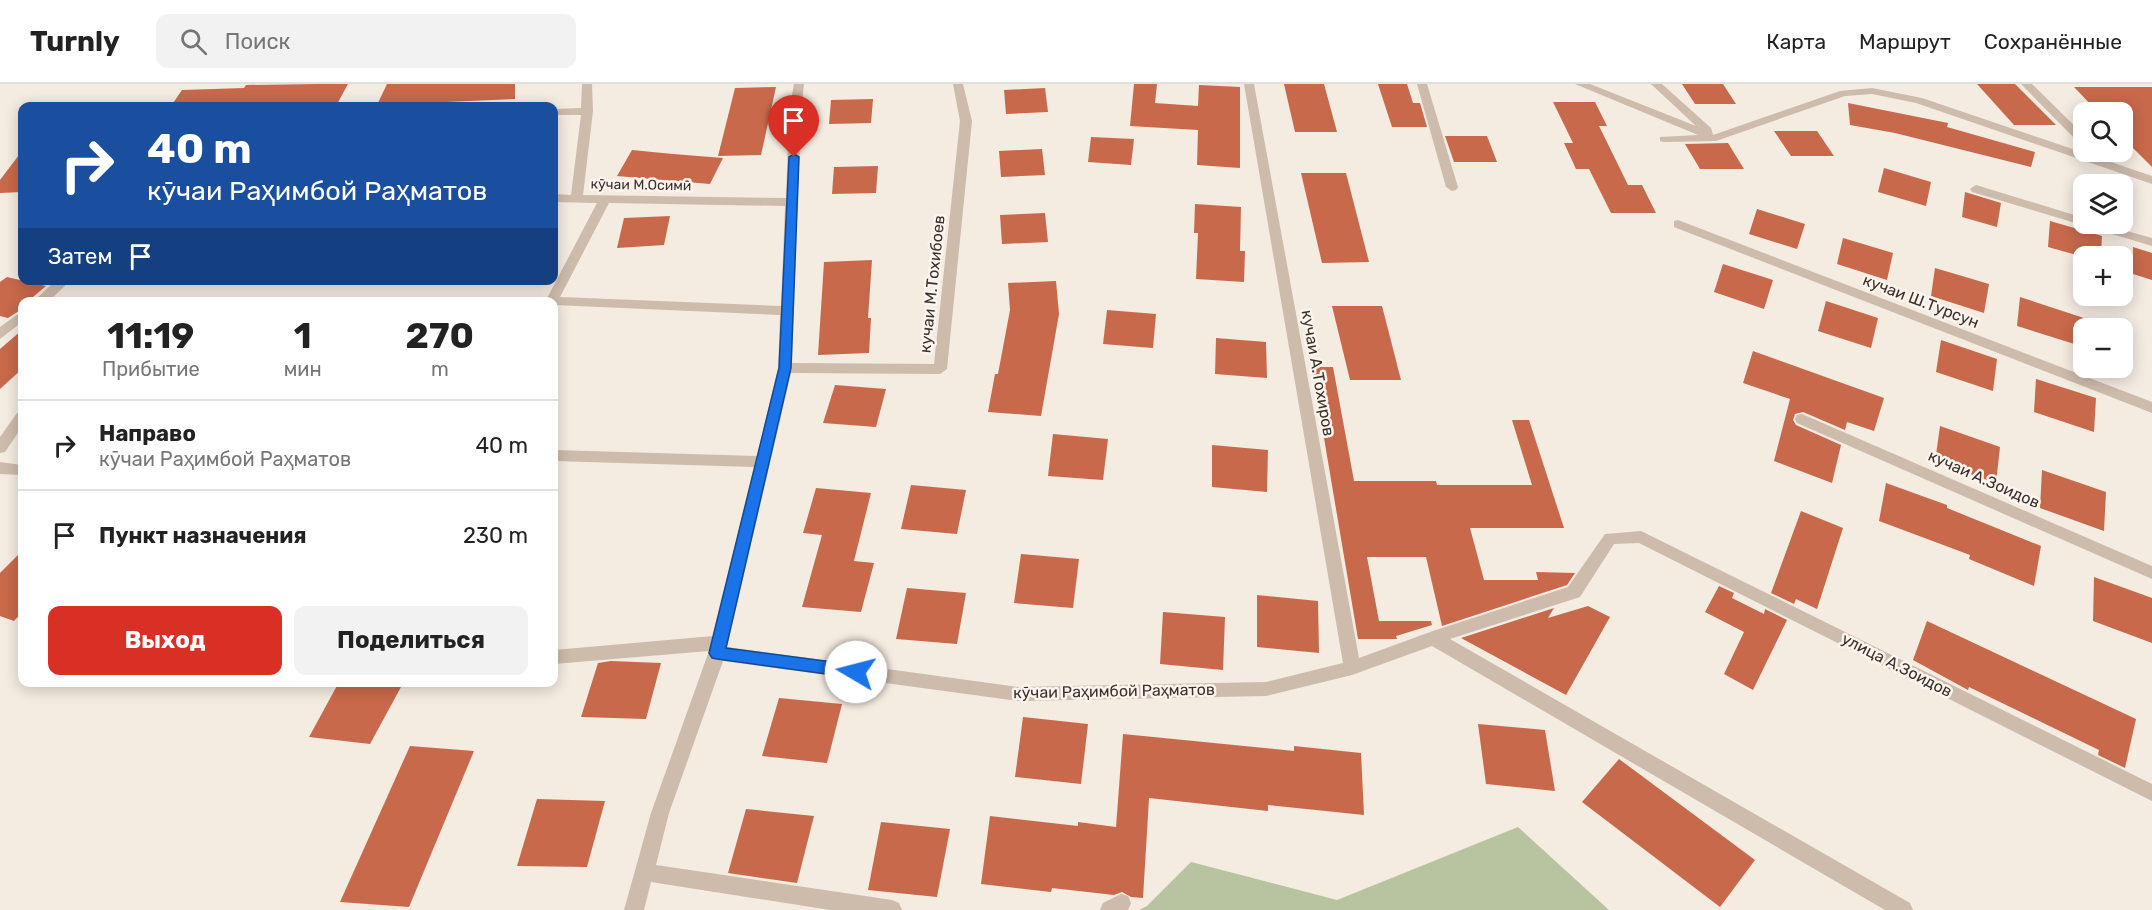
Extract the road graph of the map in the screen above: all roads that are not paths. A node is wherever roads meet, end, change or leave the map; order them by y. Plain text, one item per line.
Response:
1 (587, 84) edge
2 (799, 84) edge
3 (958, 84) edge
4 (1249, 84) edge
5 (1422, 84) edge
6 (1580, 84) edge
7 (1656, 84) edge
8 (1835, 84) edge
9 (2026, 84) edge
10 (1844, 93) junction
11 (587, 111) junction
12 (558, 112) edge
13 (2073, 131) edge
14 (1716, 138) junction
15 (1664, 139) dead end
16 (2106, 164) joint
17 (2152, 180) edge
18 (1452, 187) dead end
19 (1976, 189) dead end
20 (558, 198) edge
21 (577, 199) junction
22 (605, 199) junction
23 (793, 202) junction
24 (2073, 219) edge
25 (1678, 224) dead end
26 (2124, 234) edge
27 (2152, 242) edge
28 (59, 285) edge
29 (45, 297) edge
30 (553, 297) edge
31 (558, 301) edge
32 (788, 311) junction
33 (18, 318) edge
34 (0, 334) edge
35 (785, 368) junction
36 (2152, 408) edge
37 (1802, 419) dead end
38 (18, 423) edge
39 (0, 448) edge
40 (558, 455) edge
41 (762, 462) junction
42 (0, 468) edge
43 (18, 470) edge
44 (1641, 537) joint
45 (2152, 573) edge
46 (1433, 638) junction
47 (718, 648) junction
48 (558, 657) edge
49 (1352, 668) junction
50 (2152, 793) edge
51 (644, 872) junction
52 (634, 910) edge
53 (892, 910) edge
54 (1903, 910) edge

1 - 11 street, кӯчаи М.Осимӣ
2 - 23 street
3 - 35 street, кучаи М.Тохибоев
4 - 49 street, кучаи А.Тохиров
5 - 18 street
6 - 14 street
7 - 14 street
8 - 10 street
9 - 13 street
10 - 14 street
10 - 16 street
11 - 12 street
11 - 21 street, кӯчаи М.Осимӣ
14 - 15 street
16 - 17 street
19 - 24 street
20 - 21 street
21 - 22 street, кӯчаи М.Осимӣ
22 - 23 street, кӯчаи М.Осимӣ
22 - 30 street
23 - 32 street
25 - 36 street, кучаи Ш.Турсун
26 - 27 street
28 - 29 street
31 - 32 street
32 - 35 street
33 - 34 street
35 - 41 street
37 - 45 street, кучаи А.Зоидов
38 - 39 street
40 - 41 street
41 - 47 street
42 - 43 street
44 - 46 street, кӯчаи Раҳимбой Раҳматов
44 - 50 street, улица А.Зоидов
46 - 49 street, кӯчаи Раҳимбой Раҳматов
46 - 54 street
47 - 48 street, кӯчаи Раҳимбой Раҳматов
47 - 49 street, кӯчаи Раҳимбой Раҳматов
47 - 51 street
51 - 52 street
51 - 53 street

